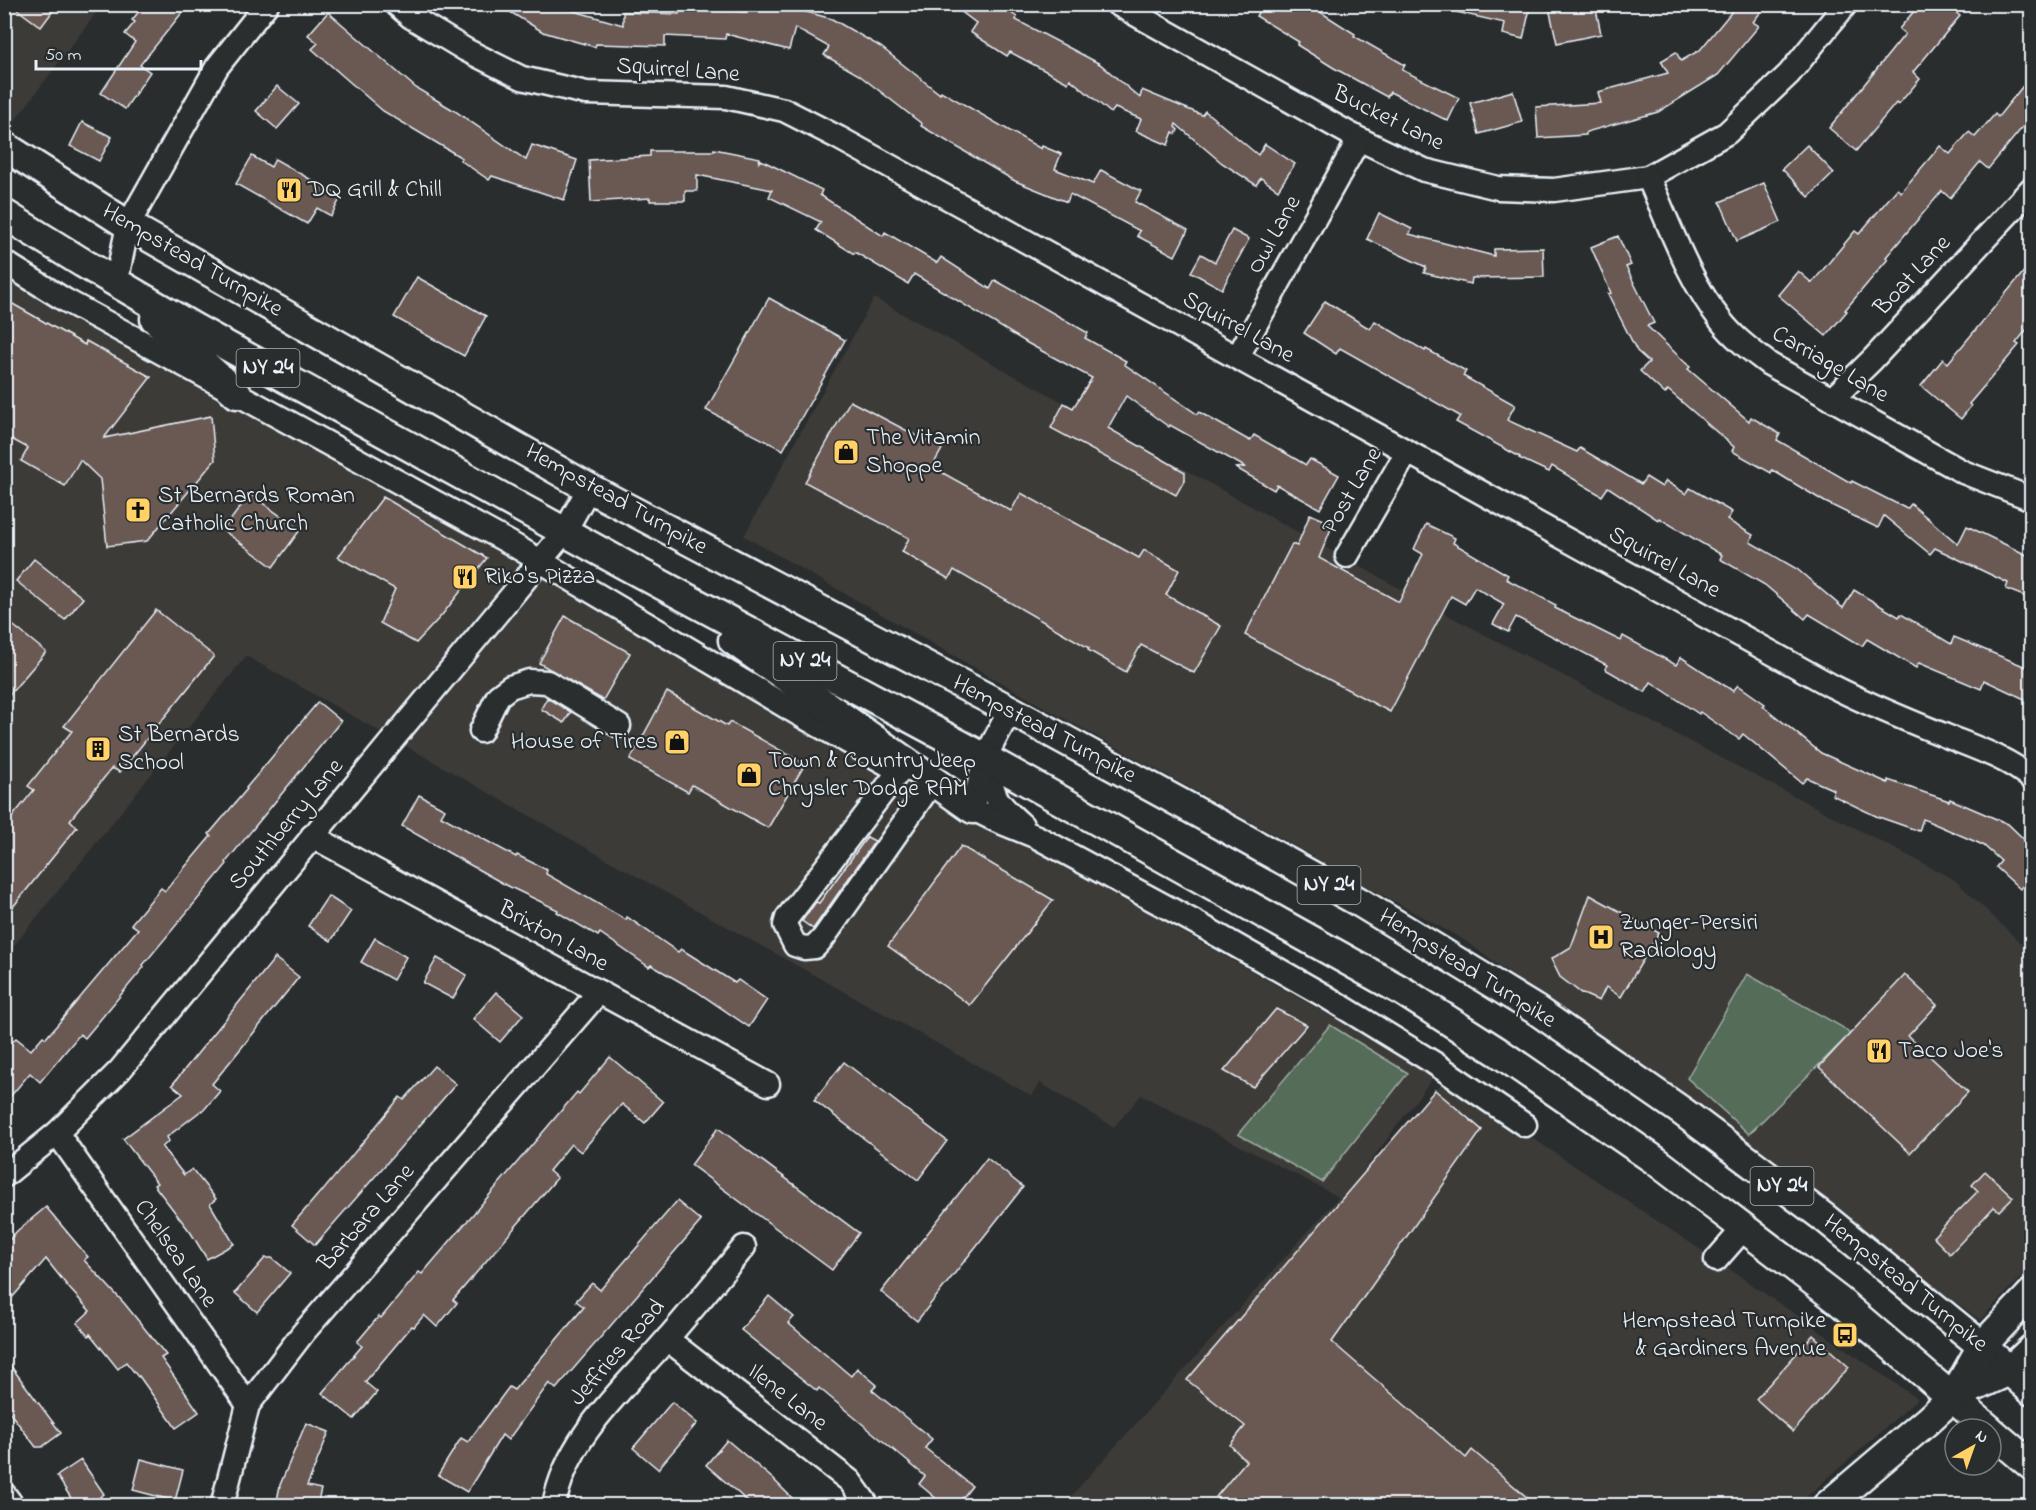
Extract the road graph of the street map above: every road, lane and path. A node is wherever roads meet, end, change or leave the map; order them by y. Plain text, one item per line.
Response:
1 (267, 4) edge
2 (396, 4) edge
3 (1117, 4) edge
4 (1846, 4) edge
5 (1359, 139) junction
6 (4, 146) edge
7 (1648, 177) junction
8 (2031, 188) edge
9 (4, 214) edge
10 (128, 225) junction
11 (4, 262) edge
12 (116, 283) junction
13 (1237, 358) junction
14 (237, 394) junction
15 (1832, 399) junction
16 (1407, 452) junction
17 (589, 488) junction
18 (2031, 499) edge
19 (565, 531) junction
20 (1347, 556) dead end
21 (541, 561) junction
22 (625, 564) junction
23 (1010, 710) junction
24 (619, 726) dead end
25 (481, 730) dead end
26 (985, 758) junction
27 (900, 770) junction
28 (2031, 779) edge
29 (929, 787) junction
30 (973, 809) junction
31 (312, 836) junction
32 (1036, 837) junction
33 (599, 992) junction
34 (768, 1084) dead end
35 (1525, 1125) dead end
36 (57, 1134) junction
37 (4, 1176) edge
38 (1744, 1228) junction
39 (744, 1247) dead end
40 (1716, 1260) dead end
41 (2031, 1293) edge
42 (667, 1339) junction
43 (1982, 1346) junction
44 (2031, 1349) edge
45 (2009, 1371) junction
46 (2031, 1391) edge
47 (1953, 1397) junction
48 (249, 1405) junction
49 (1975, 1417) edge
50 (2003, 1441) edge
51 (2031, 1466) edge
52 (4, 1494) edge
53 (13, 1506) edge
54 (222, 1506) edge
55 (554, 1506) edge
56 (868, 1506) edge
57 (1827, 1506) edge

1 - 10 street
2 - 13 street, Squirrel Lane
3 - 5 street, Bucket Lane
4 - 7 street, Bucket Lane
5 - 7 street, Bucket Lane
5 - 13 street, Owl Lane
6 - 10 main road, Hempstead Turnpike / NY 24
7 - 15 street, Carriage Lane
8 - 15 street, Boat Lane
9 - 12 main road, NY 24
10 - 12 street
10 - 17 main road, Hempstead Turnpike / NY 24
11 - 14 street
12 - 14 main road
12 - 19 main road, NY 24
13 - 16 street, Squirrel Lane
14 - 21 street
15 - 18 street, Carriage Lane
16 - 20 street, Post Lane
16 - 28 street, Squirrel Lane
17 - 19 street, Southberry Lane
17 - 23 main road, Hempstead Turnpike / NY 24
19 - 21 street, Southberry Lane
19 - 22 main road, NY 24
21 - 27 street
21 - 31 street, Southberry Lane
22 - 26 main road, NY 24
22 - 30 main road
23 - 26 street
23 - 43 main road, Hempstead Turnpike / NY 24
24 - 25 street
26 - 30 street
26 - 32 street
26 - 38 main road, NY 24
27 - 29 street
27 - 29 street
29 - 30 street
30 - 32 street
31 - 33 street, Brixton Lane
31 - 36 street, Southberry Lane
32 - 35 street
33 - 34 street, Brixton Lane
33 - 48 street, Barbara Lane
36 - 37 street, Southberry Lane
36 - 48 street, Chelsea Lane
38 - 40 street
38 - 47 main road, NY 24
39 - 42 street, Jeffries Road
41 - 43 main road
42 - 55 street, Jeffries Road
42 - 56 street, Ilene Lane
43 - 45 main road, Hempstead Turnpike / NY 24
43 - 47 main road
44 - 45 main road
45 - 46 main road, Hempstead Turnpike / NY 24
45 - 47 main road
47 - 49 main road, NY 24
47 - 57 main road
48 - 54 street, Barbara Lane
50 - 51 main road, NY 24
52 - 53 street

